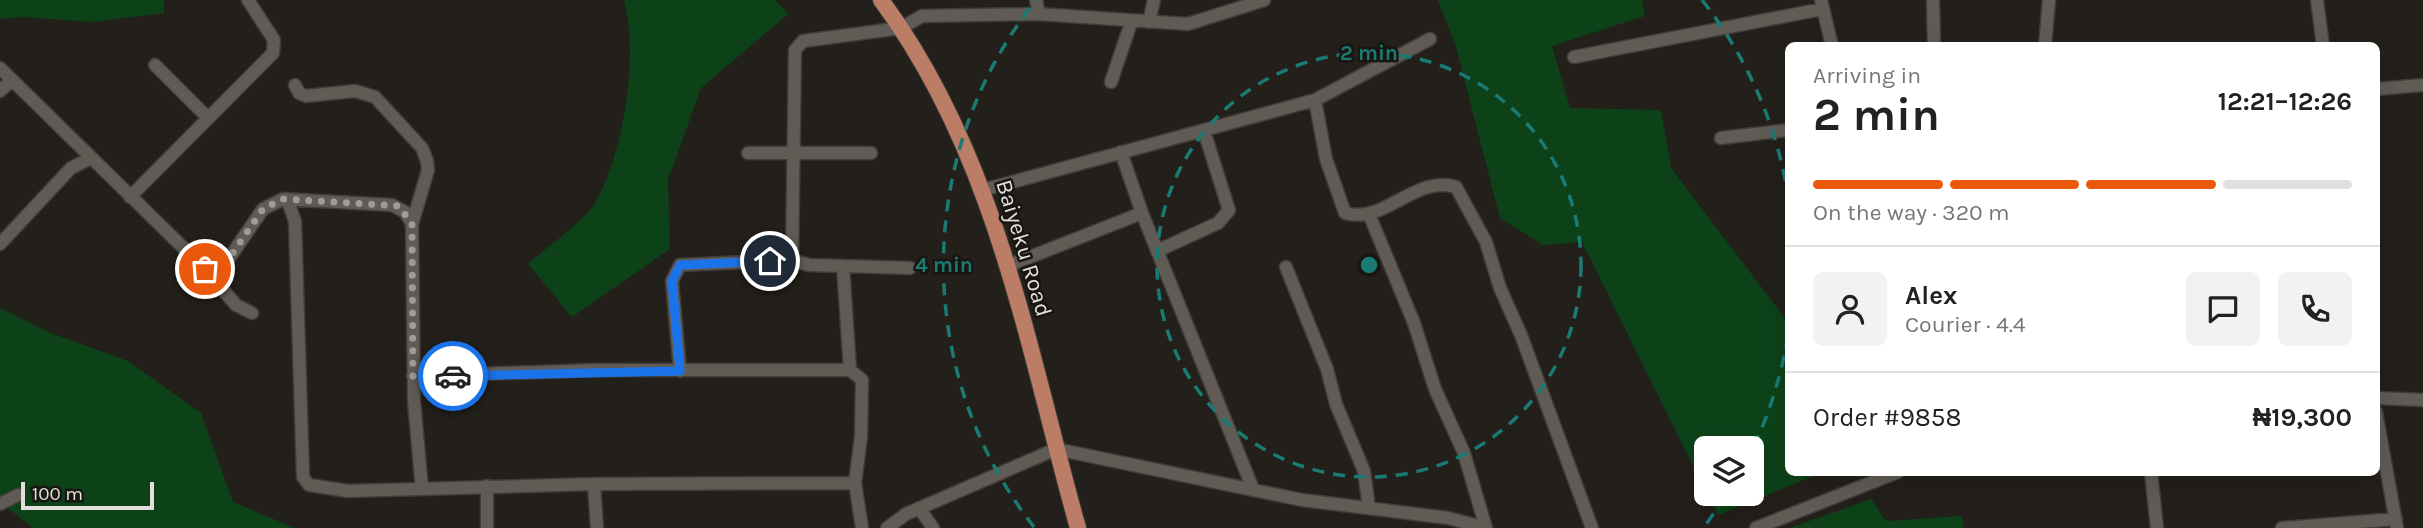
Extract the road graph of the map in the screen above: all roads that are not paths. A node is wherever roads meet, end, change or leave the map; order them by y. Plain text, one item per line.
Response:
1 (248, 0) edge
2 (881, 0) edge
3 (1036, 0) edge
4 (1154, 0) edge
5 (1264, 0) edge
6 (1933, 0) edge
7 (2049, 0) edge
8 (2316, 0) edge
9 (1822, 4) edge
10 (1039, 14) junction
11 (1132, 20) junction
12 (1149, 22) junction
13 (901, 28) junction
14 (1430, 39) dead end
15 (1831, 42) edge
16 (1934, 42) edge
17 (2045, 42) edge
18 (2322, 42) edge
19 (1574, 57) dead end
20 (155, 65) dead end
21 (0, 68) edge
22 (12, 80) junction
23 (1111, 82) dead end
24 (295, 85) dead end
25 (2423, 85) edge
26 (2380, 89) edge
27 (0, 91) edge
28 (1315, 100) junction
29 (207, 117) junction
30 (1785, 130) edge
31 (1204, 131) junction
32 (1721, 138) dead end
33 (1121, 152) junction
34 (748, 153) dead end
35 (794, 153) junction
36 (871, 153) dead end
37 (91, 158) junction
38 (983, 190) junction
39 (130, 197) junction
40 (287, 199) junction
41 (1142, 214) junction
42 (1369, 214) junction
43 (412, 224) junction
44 (0, 244) edge
45 (1157, 251) junction
46 (792, 260) junction
47 (1007, 266) junction
48 (843, 267) junction
49 (1286, 267) dead end
50 (910, 268) dead end
51 (208, 273) junction
52 (252, 313) dead end
53 (850, 370) junction
54 (680, 371) junction
55 (413, 376) junction
56 (2380, 398) edge
57 (2423, 400) edge
58 (2380, 434) edge
59 (1056, 449) junction
60 (1888, 476) edge
61 (2151, 476) edge
62 (855, 483) junction
63 (594, 484) junction
64 (487, 486) junction
65 (422, 489) junction
66 (1252, 489) junction
67 (18, 495) dead end
68 (935, 501) junction
69 (0, 504) edge
70 (919, 508) junction
71 (1369, 509) junction
72 (1423, 515) junction
73 (2396, 523) edge
74 (933, 526) edge
75 (487, 528) edge
76 (597, 528) edge
77 (862, 528) edge
78 (887, 528) edge
79 (1078, 528) edge
80 (1427, 528) edge
81 (1486, 528) edge
82 (1592, 528) edge
83 (1756, 528) edge
84 (2157, 528) edge
85 (2282, 528) edge

1 - 29 street
2 - 13 main road, Baiyeku Road
3 - 10 street
4 - 12 street
5 - 12 street
6 - 16 street
7 - 17 street
8 - 18 street
9 - 15 street
9 - 19 street
10 - 11 street
10 - 13 street
11 - 12 street
11 - 23 street
13 - 35 street
13 - 38 main road, Baiyeku Road
14 - 28 street
20 - 29 street
21 - 22 street
22 - 27 street
22 - 37 street
24 - 43 street
25 - 26 street
28 - 31 street
28 - 42 street
29 - 39 street
30 - 32 street
31 - 33 street
31 - 45 street
33 - 38 street
33 - 41 street
34 - 35 street
35 - 36 street
35 - 46 street
37 - 39 street
37 - 44 street
38 - 47 main road, Baiyeku Road
39 - 51 street
40 - 43 street
40 - 51 street
40 - 65 street
41 - 45 street
41 - 47 street
42 - 81 street
42 - 82 street
43 - 55 street
45 - 66 street
46 - 48 street
46 - 54 street
47 - 59 main road, Baiyeku Road
48 - 50 street
48 - 53 street
49 - 71 street
51 - 52 street
53 - 54 street
53 - 62 street
54 - 55 street
55 - 65 street
56 - 57 street
58 - 73 street
59 - 66 street
59 - 68 street
59 - 79 main road, Baiyeku Road
60 - 83 street
61 - 84 street
62 - 63 street
62 - 77 street
63 - 64 street
63 - 76 street
64 - 65 street
64 - 75 street
66 - 71 street
67 - 69 street
68 - 70 street
68 - 74 street
70 - 74 street
70 - 78 street
71 - 72 street
72 - 80 street
72 - 81 street
73 - 85 street

